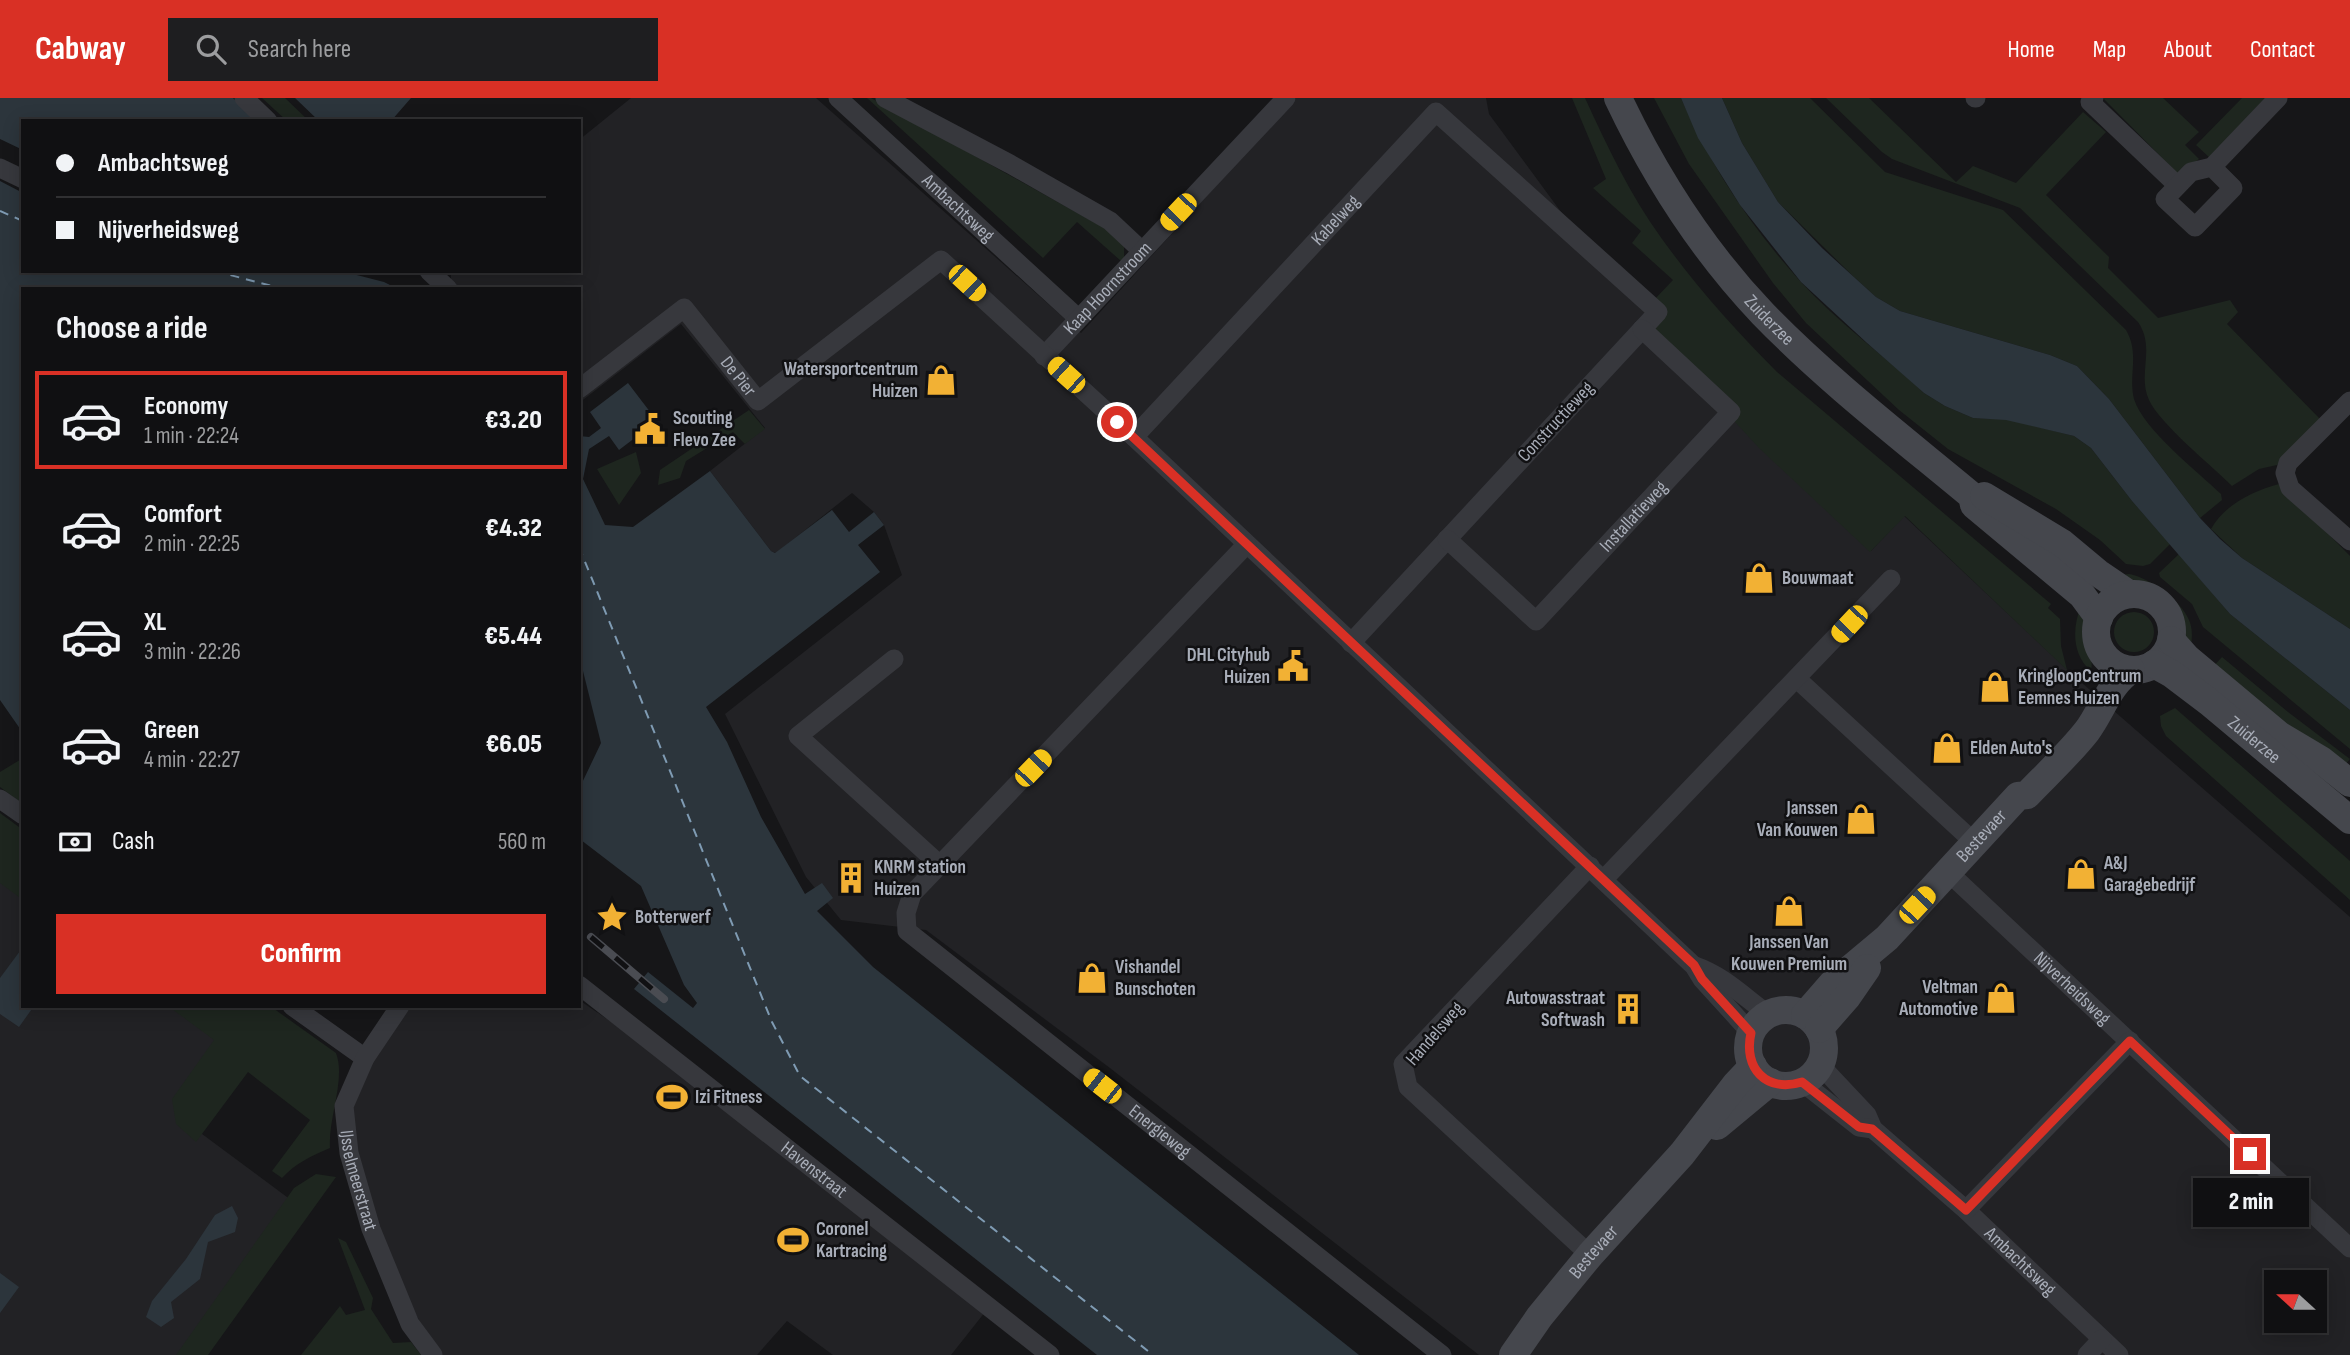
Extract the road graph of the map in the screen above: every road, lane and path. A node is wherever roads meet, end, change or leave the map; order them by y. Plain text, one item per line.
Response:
1 (244, 98) edge
2 (838, 98) edge
3 (885, 98) edge
4 (1286, 98) edge
5 (1618, 98) edge
6 (2278, 98) edge
7 (2090, 99) edge
8 (266, 119) edge
9 (2212, 167) junction
10 (0, 168) edge
11 (21, 178) edge
12 (2177, 185) junction
13 (1545, 211) joint
14 (1142, 251) junction
15 (431, 273) edge
16 (446, 287) edge
17 (1078, 318) junction
18 (1642, 329) junction
19 (1044, 356) junction
20 (581, 387) edge
21 (2350, 401) edge
22 (1134, 437) junction
23 (1972, 496) junction
24 (1447, 540) junction
25 (2350, 541) edge
26 (1247, 544) junction
27 (1891, 579) dead end
28 (2129, 594) junction
29 (2099, 618) junction
30 (2171, 640) junction
31 (1351, 643) junction
32 (2104, 655) junction
33 (894, 659) dead end
34 (2143, 667) junction
35 (1797, 679) junction
36 (2350, 783) edge
37 (2018, 796) junction
38 (0, 799) edge
39 (21, 815) edge
40 (2350, 820) edge
41 (1975, 843) junction
42 (940, 865) junction
43 (1948, 872) junction
44 (1597, 873) junction
45 (581, 987) edge
46 (295, 1008) edge
47 (399, 1008) edge
48 (1812, 1022) junction
49 (1760, 1024) junction
50 (2130, 1041) junction
51 (365, 1058) junction
52 (1811, 1073) junction
53 (1762, 1074) junction
54 (1966, 1210) junction
55 (2350, 1248) edge
56 (1590, 1255) junction
57 (2102, 1339) junction
58 (433, 1355) edge
59 (1050, 1355) edge
60 (1442, 1355) edge
61 (1513, 1355) edge
62 (2087, 1355) edge
63 (2119, 1355) edge

1 - 8 street
2 - 17 street, Ambachtsweg
3 - 14 street
4 - 14 street, Kaap Hoornstroom
5 - 23 street, Zuiderzee
6 - 9 street
7 - 12 street
9 - 12 street
9 - 12 street
10 - 11 street
13 - 18 street, Constructieweg
13 - 22 street, Kabelweg
14 - 17 street, Kaap Hoornstroom
15 - 16 street
17 - 19 street, Kaap Hoornstroom
18 - 24 street, Constructieweg
18 - 24 street, Installatieweg
19 - 20 street, De Pier
19 - 22 street
21 - 25 street
22 - 26 street
23 - 28 street, Zuiderzee
23 - 29 street, Zuiderzee
24 - 31 street, Constructieweg
26 - 31 street
26 - 42 street, Energieweg
27 - 35 street
28 - 29 street
28 - 30 street
29 - 32 street
30 - 34 street
30 - 36 street, Zuiderzee
31 - 44 street
32 - 34 street
32 - 37 street, Bestevaer
33 - 42 street
34 - 37 street, Bestevaer
34 - 40 street, Zuiderzee
35 - 41 street
35 - 44 street
37 - 41 street, Bestevaer
38 - 39 street
41 - 43 street, Bestevaer
42 - 60 street, Energieweg
43 - 48 street, Bestevaer
43 - 50 street, Nijverheidsweg
44 - 49 street
44 - 56 street, Handelsweg
45 - 59 street, Havenstraat
46 - 51 street
47 - 51 street, IJsselmeerstraat
48 - 49 street
48 - 52 street
49 - 53 street
50 - 54 street
50 - 55 street, Nijverheidsweg
51 - 58 street, IJsselmeerstraat
52 - 53 street
52 - 54 street, Ambachtsweg
53 - 56 street, Bestevaer
54 - 57 street, Ambachtsweg
56 - 61 street, Bestevaer
57 - 62 street
57 - 63 street, Ambachtsweg

